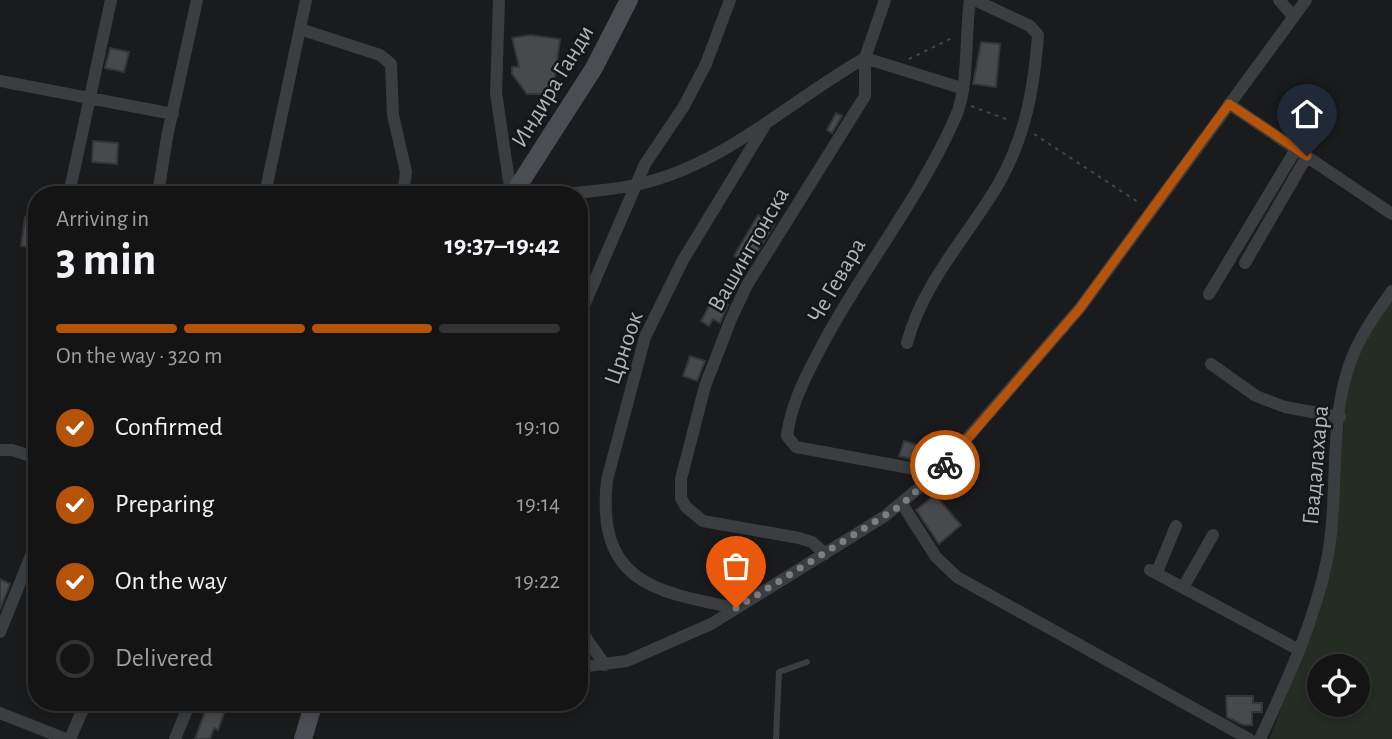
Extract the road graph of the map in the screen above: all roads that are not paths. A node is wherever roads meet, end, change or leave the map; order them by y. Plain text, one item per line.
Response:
1 (111, 0) edge
2 (197, 0) edge
3 (306, 0) edge
4 (499, 0) edge
5 (629, 0) edge
6 (730, 0) edge
7 (885, 0) edge
8 (972, 0) edge
9 (1279, 0) edge
10 (1306, 0) edge
11 (1294, 17) junction
12 (300, 29) junction
13 (865, 58) junction
14 (849, 67) junction
15 (0, 81) edge
16 (866, 85) junction
17 (961, 88) junction
18 (89, 99) junction
19 (1229, 104) junction
20 (173, 114) junction
21 (764, 127) junction
22 (1301, 152) junction
23 (636, 185) junction
24 (71, 186) edge
25 (160, 186) edge
26 (267, 186) edge
27 (407, 186) edge
28 (511, 186) edge
29 (517, 186) edge
30 (588, 191) edge
31 (1392, 214) edge
32 (1245, 263) dead end
33 (1392, 291) edge
34 (1209, 294) dead end
35 (588, 296) edge
36 (907, 343) dead end
37 (1212, 364) dead end
38 (1340, 417) junction
39 (0, 450) edge
40 (28, 455) edge
41 (937, 473) junction
42 (902, 503) junction
43 (1177, 526) dead end
44 (1213, 536) dead end
45 (825, 554) junction
46 (28, 563) edge
47 (1184, 586) junction
48 (736, 608) junction
49 (0, 632) edge
50 (588, 641) edge
51 (1299, 650) junction
52 (807, 662) dead end
53 (605, 665) junction
54 (588, 666) edge
55 (82, 711) edge
56 (186, 711) edge
57 (311, 711) edge
58 (0, 713) edge
59 (68, 739) edge
60 (175, 739) edge
61 (303, 739) edge
62 (776, 739) edge
63 (1249, 739) edge
64 (1261, 739) edge

1 - 18 street
2 - 20 street
3 - 12 street
4 - 28 street
5 - 29 street, Индира Ганди
6 - 23 street
7 - 13 street, Вашингтонска
8 - 17 street, Че Гевара
8 - 36 street, Че Гевара
9 - 11 street
10 - 11 street
11 - 19 street
12 - 26 street
12 - 27 street
13 - 14 street
13 - 16 street, Вашингтонска
13 - 17 street
14 - 16 street
14 - 21 street
15 - 18 street
16 - 45 street, Вашингтонска
17 - 41 street, Че Гевара
18 - 20 street
18 - 24 street
19 - 22 street
19 - 41 street
20 - 25 street
21 - 23 street
21 - 48 street, Црноок
22 - 31 street
22 - 32 street
22 - 34 street
23 - 30 street
23 - 35 street
33 - 38 street, Гвадалахара
37 - 38 street
38 - 51 street, Гвадалахара
39 - 40 street
41 - 42 street
42 - 45 street
42 - 63 street
43 - 47 street
44 - 47 street
45 - 48 street
46 - 49 street
47 - 51 street
48 - 53 street
50 - 53 street
51 - 64 street, Гвадалахара
52 - 62 lane
53 - 54 street
55 - 59 street
56 - 60 street
57 - 61 street
58 - 59 street

